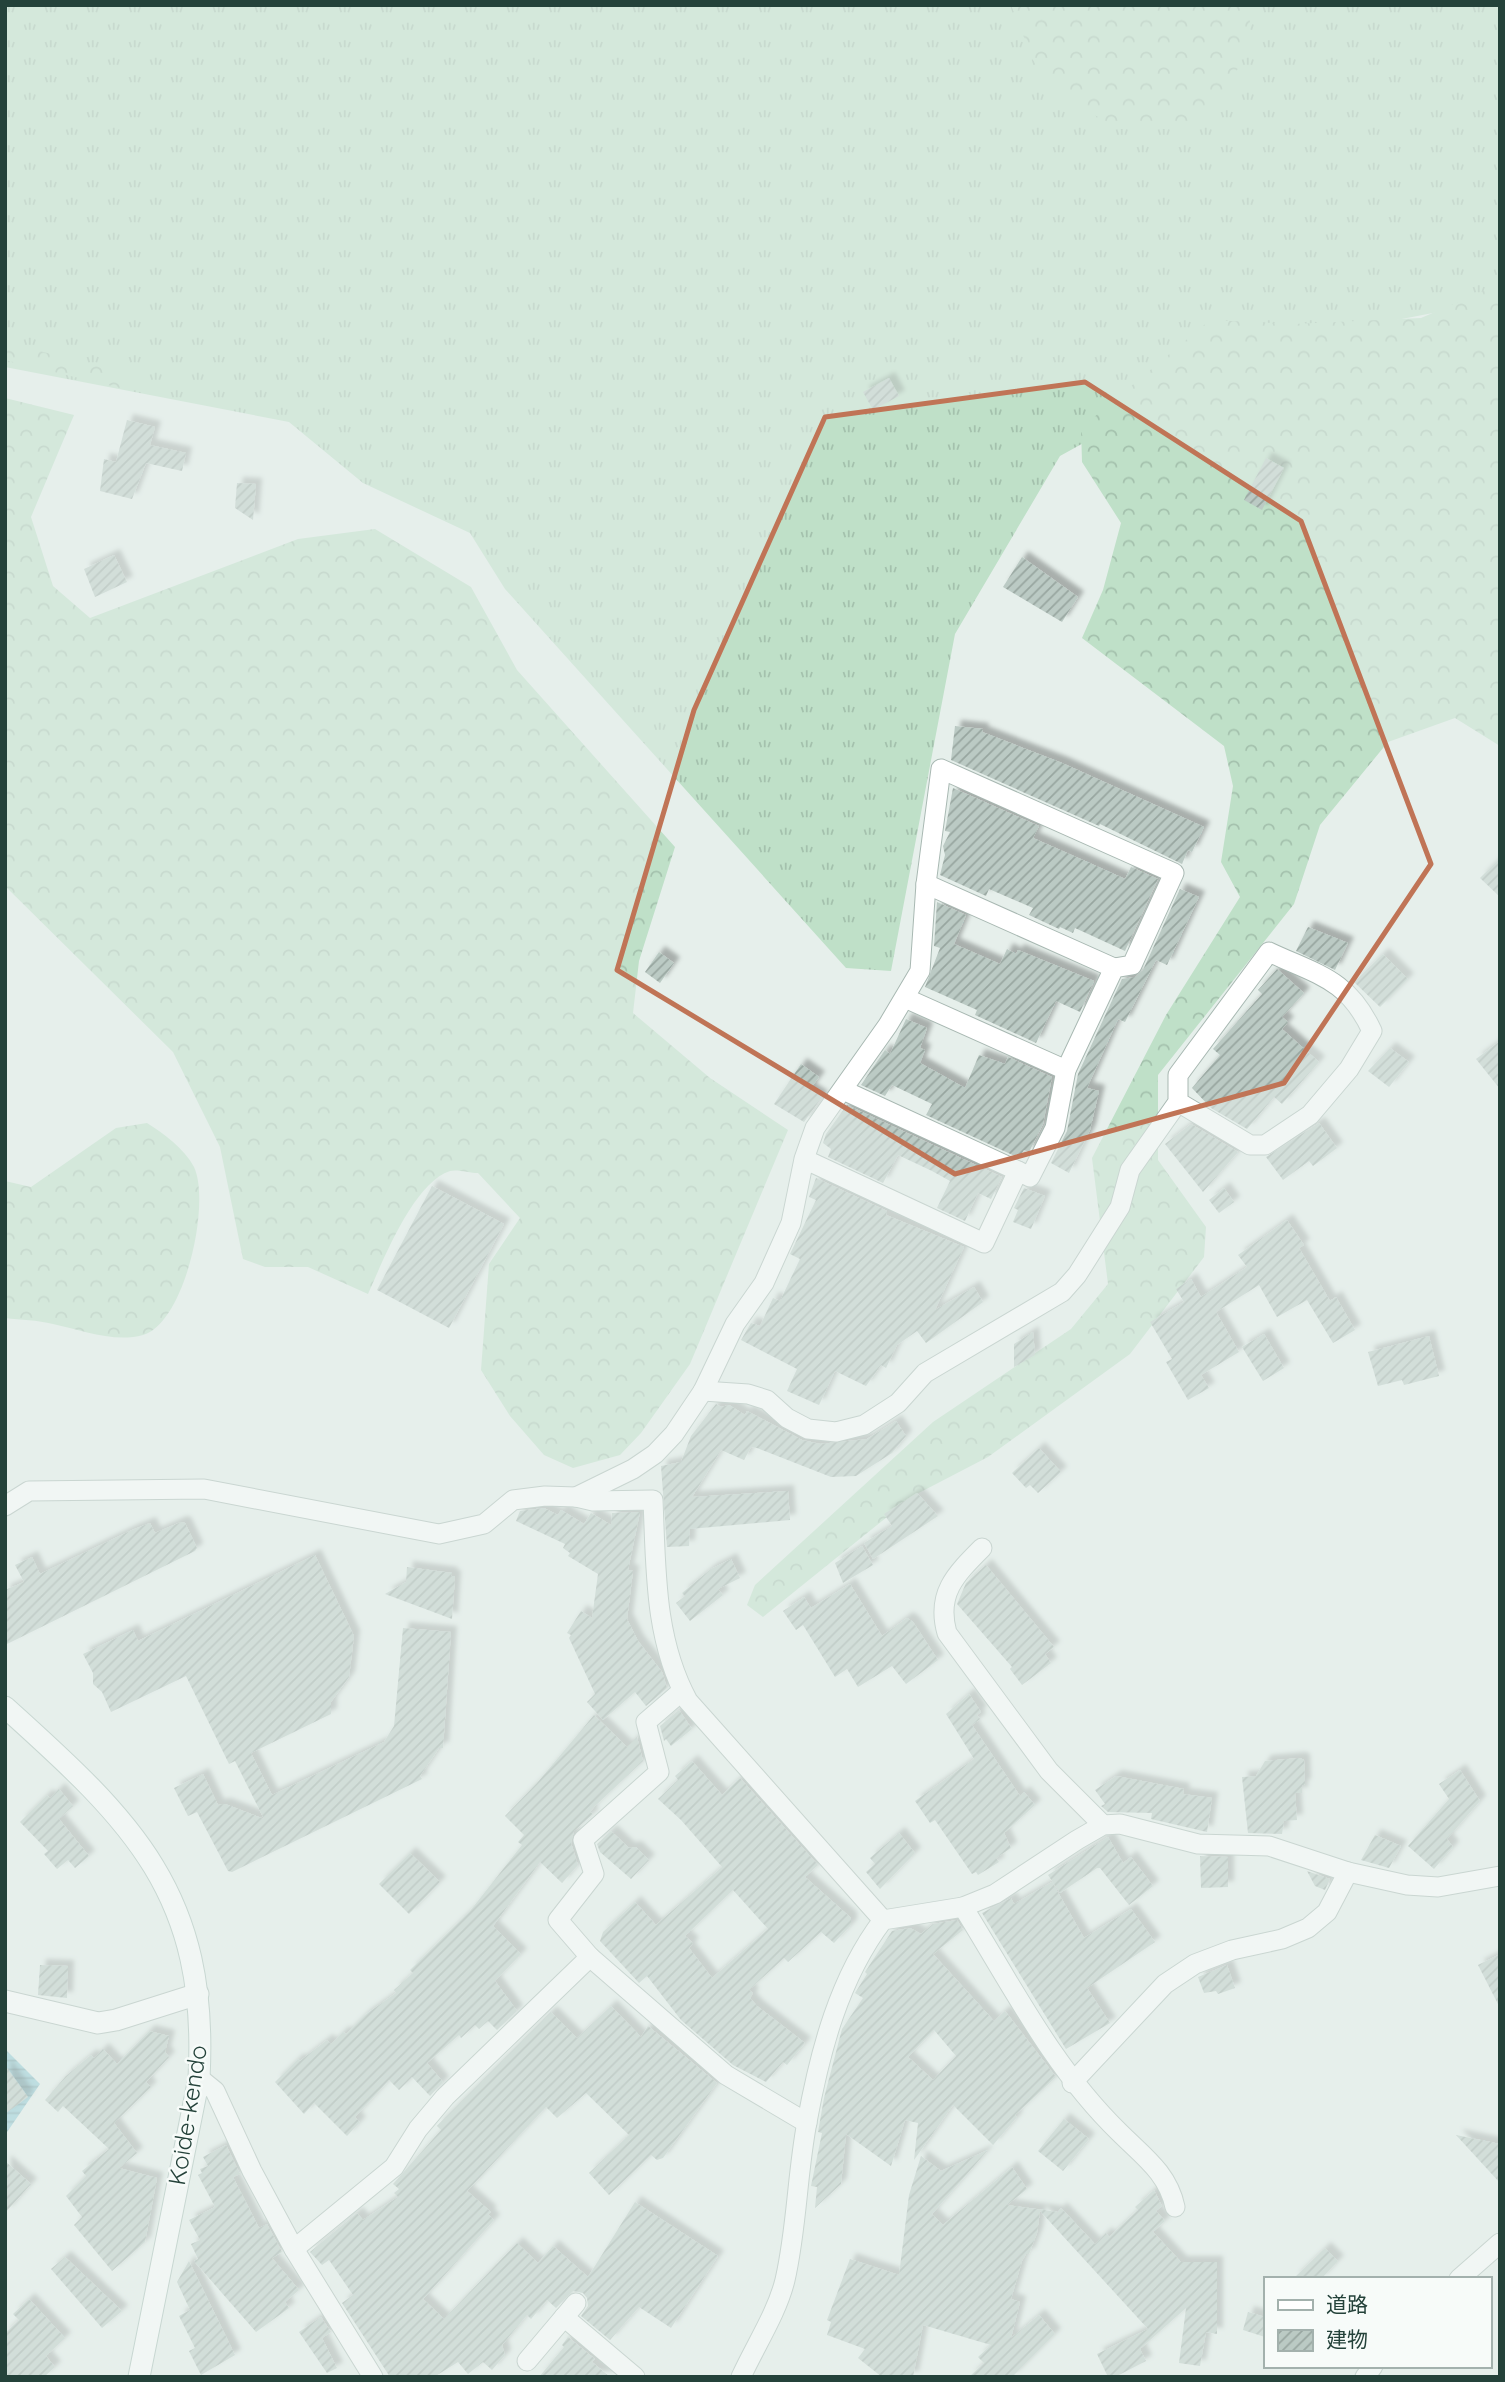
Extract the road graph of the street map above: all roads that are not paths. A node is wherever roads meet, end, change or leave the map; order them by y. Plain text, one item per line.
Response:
1 (926, 884) junction
2 (1114, 968) junction
3 (905, 998) junction
4 (1066, 1070) junction
5 (843, 1090) junction
6 (1178, 1102) junction
7 (804, 1159) junction
8 (1018, 1171) junction
9 (703, 1391) junction
10 (576, 1497) junction
11 (5, 1506) edge
12 (982, 1548) dead end
13 (682, 1691) junction
14 (5, 1707) edge
15 (1103, 1825) junction
16 (1348, 1872) junction
17 (1500, 1876) edge
18 (963, 1907) junction
19 (883, 1920) junction
20 (590, 1957) junction
21 (198, 1994) junction
22 (5, 2001) edge
23 (199, 2078) junction
24 (1072, 2083) junction
25 (807, 2123) junction
26 (1175, 2207) dead end
27 (1500, 2243) edge
28 (294, 2249) junction
29 (1461, 2277) edge
30 (527, 2361) dead end
31 (139, 2377) edge
32 (373, 2377) edge
33 (635, 2377) edge
34 (741, 2377) edge

1 - 2 street
1 - 2 street
1 - 3 street
2 - 4 street
3 - 4 street
3 - 5 street
4 - 8 street
5 - 7 street
5 - 8 street
6 - 6 street
6 - 9 street
7 - 8 street
7 - 9 street
9 - 10 street
10 - 11 street
10 - 13 street
12 - 15 street
13 - 19 street
13 - 20 street
14 - 21 main road, Koide-kendo
15 - 16 street
15 - 18 street
16 - 17 street
16 - 24 street
18 - 19 street
18 - 24 street
19 - 25 street
20 - 25 street
20 - 28 street
21 - 22 main road
21 - 23 main road, Koide-kendo
23 - 28 street
23 - 31 main road, Koide-kendo
24 - 26 street
25 - 34 street
27 - 29 street
28 - 32 street
30 - 33 street

